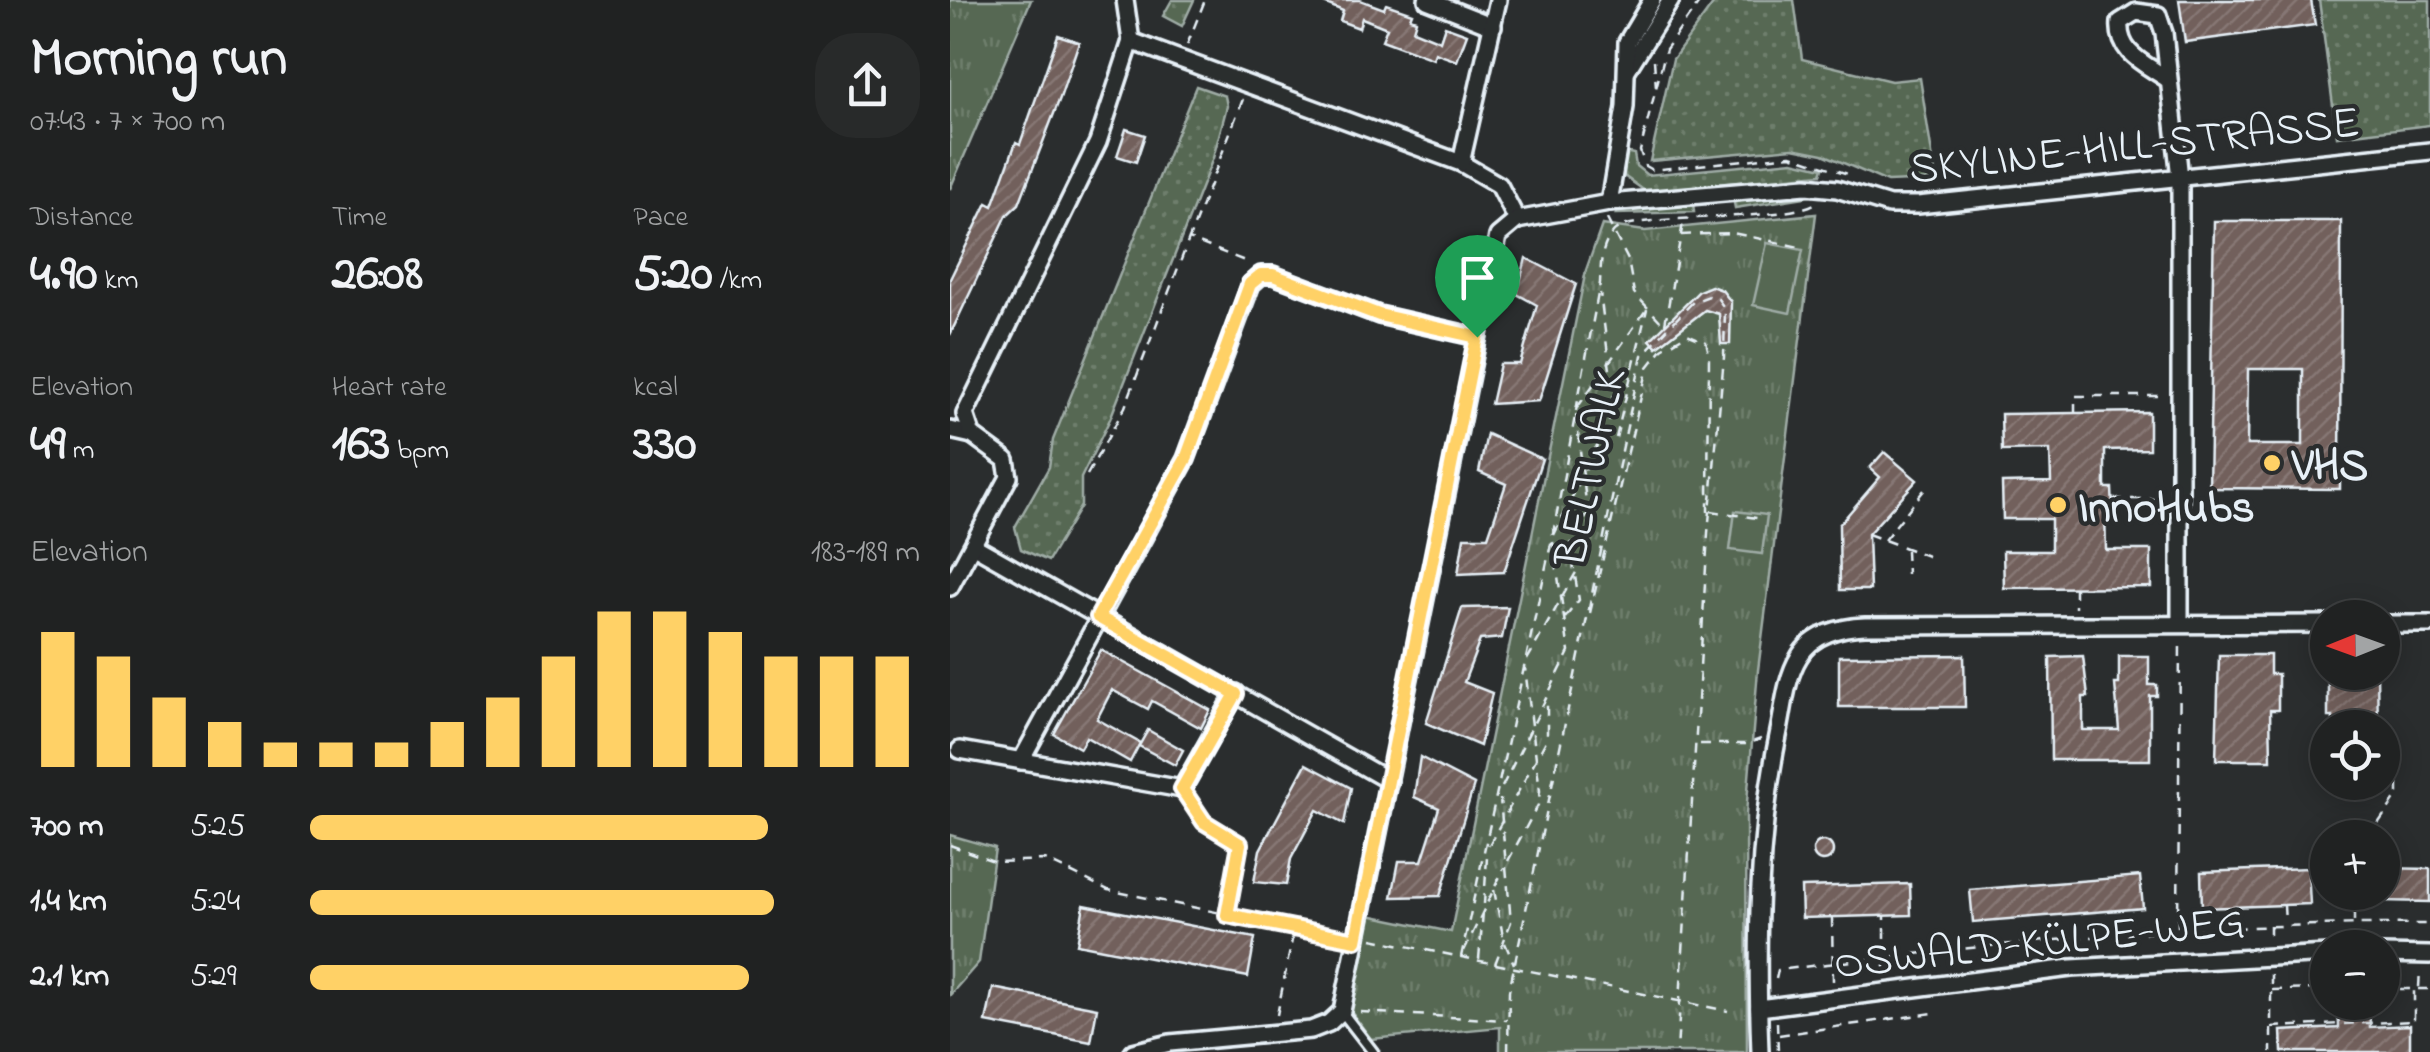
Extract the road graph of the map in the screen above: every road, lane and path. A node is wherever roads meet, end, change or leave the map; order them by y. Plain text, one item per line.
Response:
1 (1125, 0) edge
2 (1205, 0) edge
3 (1427, 0) edge
4 (1498, 0) edge
5 (1652, 0) edge
6 (1671, 0) edge
7 (1701, 0) edge
8 (1492, 26) junction
9 (1131, 41) junction
10 (1182, 58) junction
11 (1626, 70) junction
12 (2167, 79) dead end
13 (1250, 84) junction
14 (2430, 151) edge
15 (1460, 163) junction
16 (2180, 178) junction
17 (1862, 179) dead end
18 (1824, 187) junction
19 (1608, 203) junction
20 (1517, 220) junction
21 (1683, 222) junction
22 (1616, 228) junction
23 (1681, 234) junction
24 (1189, 239) junction
25 (1804, 248) dead end
26 (1261, 275) junction
27 (1600, 286) junction
28 (1648, 307) junction
29 (1672, 334) dead end
30 (1477, 337) junction
31 (1676, 339) junction
32 (1608, 363) junction
33 (2180, 396) junction
34 (1575, 411) junction
35 (2075, 413) dead end
36 (950, 430) edge
37 (972, 435) junction
38 (1616, 438) dead end
39 (1586, 472) junction
40 (1087, 476) dead end
41 (1928, 484) dead end
42 (2180, 498) junction
43 (2112, 500) dead end
44 (1710, 511) junction
45 (1590, 512) junction
46 (1763, 519) dead end
47 (1708, 533) junction
48 (1868, 534) dead end
49 (1552, 539) junction
50 (1884, 540) junction
51 (974, 546) junction
52 (1906, 548) junction
53 (1930, 558) dead end
54 (1907, 574) dead end
55 (1574, 575) junction
56 (950, 587) edge
57 (2074, 588) dead end
58 (1561, 600) junction
59 (1098, 617) junction
60 (1564, 620) junction
61 (2075, 624) junction
62 (2180, 624) junction
63 (2310, 624) edge
64 (2400, 624) edge
65 (2430, 624) edge
66 (1586, 629) junction
67 (1524, 665) junction
68 (1236, 694) junction
69 (1547, 697) junction
70 (1532, 726) junction
71 (1698, 744) junction
72 (1746, 744) dead end
73 (960, 750) dead end
74 (1536, 758) junction
75 (1021, 761) junction
76 (1388, 781) junction
77 (1182, 789) junction
78 (1498, 793) junction
79 (1503, 821) junction
80 (950, 845) edge
81 (1488, 847) junction
82 (1506, 865) junction
83 (1494, 888) junction
84 (2284, 905) dead end
85 (2233, 906) dead end
86 (1484, 907) junction
87 (2354, 910) edge
88 (1227, 915) junction
89 (1886, 916) dead end
90 (1832, 918) dead end
91 (2354, 923) junction
92 (2430, 924) edge
93 (2270, 925) junction
94 (2285, 925) junction
95 (2234, 926) junction
96 (1295, 928) junction
97 (2178, 928) junction
98 (1356, 938) junction
99 (1504, 940) junction
100 (2270, 954) junction
101 (2310, 954) edge
102 (1462, 956) junction
103 (1883, 956) junction
104 (2400, 956) edge
105 (2425, 959) edge
106 (1479, 961) junction
107 (1494, 964) junction
108 (1832, 964) junction
109 (1514, 965) junction
110 (1778, 970) dead end
111 (2310, 989) edge
112 (2400, 989) edge
113 (2416, 989) junction
114 (2430, 989) edge
115 (2271, 990) junction
116 (1887, 991) junction
117 (1835, 998) junction
118 (1679, 1000) junction
119 (1776, 1005) junction
120 (1759, 1008) junction
121 (1728, 1011) dead end
122 (1342, 1012) junction
123 (1933, 1013) dead end
124 (1509, 1020) junction
125 (2272, 1027) junction
126 (1276, 1033) junction
127 (1778, 1035) junction
128 (1133, 1052) edge
129 (1373, 1052) edge
130 (1508, 1052) edge
131 (1677, 1052) edge
132 (1760, 1052) edge
133 (1778, 1052) edge
134 (2271, 1052) edge

1 - 9 street
2 - 10 path
3 - 8 street
4 - 8 street
5 - 11 street
6 - 11 street
7 - 17 path
8 - 15 street
9 - 10 street
9 - 37 street
10 - 13 street
11 - 19 street
12 - 16 street
13 - 15 street
13 - 24 path
14 - 16 street, SKYLINE-HILL-STRASSE
15 - 20 street
16 - 18 street, SKYLINE-HILL-STRASSE
16 - 33 street
18 - 19 street, SKYLINE-HILL-STRASSE
18 - 21 path
19 - 20 street, SKYLINE-HILL-STRASSE
20 - 30 street
21 - 22 path
21 - 23 path
22 - 27 path
22 - 28 path
23 - 25 path
23 - 28 path
24 - 26 path
24 - 40 path
26 - 30 street
26 - 59 street
27 - 32 path
27 - 34 path
28 - 32 path
28 - 38 path
29 - 31 path
30 - 76 street
31 - 47 path, BELTWALK
31 - 66 path, BELTWALK
32 - 34 path
32 - 39 path
33 - 35 path
33 - 42 street
34 - 39 path
34 - 49 path
36 - 37 street
37 - 51 street
39 - 45 path
39 - 49 path
41 - 50 path
42 - 43 path
42 - 62 street
44 - 46 path
44 - 47 path, BELTWALK
44 - 66 path, BELTWALK
45 - 55 path
45 - 55 path
47 - 71 path, BELTWALK
48 - 50 path
49 - 58 path
49 - 67 path
50 - 52 path
51 - 56 street
51 - 59 street
52 - 53 path
52 - 54 path
55 - 58 path
55 - 60 path
57 - 61 path
58 - 60 path
58 - 67 path
59 - 68 street
59 - 75 street
60 - 69 path
61 - 62 street
61 - 120 street
62 - 63 street
62 - 97 path
64 - 65 street
66 - 109 path, BELTWALK
67 - 70 path
67 - 78 path
68 - 76 street
68 - 77 street
69 - 70 path
69 - 74 path
70 - 74 path
70 - 78 path
71 - 72 path
71 - 118 path, BELTWALK
73 - 75 street
74 - 79 path
74 - 82 path
75 - 77 street
76 - 98 street
77 - 88 path
78 - 79 path
78 - 81 path
79 - 81 path
79 - 82 path
80 - 88 path
81 - 86 path
81 - 102 path
82 - 83 path
82 - 99 path
83 - 86 path
83 - 99 path
84 - 94 path
85 - 95 path
86 - 102 path
86 - 106 path
87 - 91 path
88 - 96 path
89 - 103 path
90 - 108 path
91 - 92 path
91 - 94 path
93 - 94 path
93 - 95 path
93 - 100 path
95 - 97 path
96 - 98 path
96 - 126 path
97 - 103 path
98 - 102 path
98 - 122 street
99 - 107 path
99 - 109 path
100 - 101 street, OSWALD-KÜLPE-WEG
100 - 115 path
100 - 116 street, OSWALD-KÜLPE-WEG
102 - 106 path
103 - 108 path
103 - 116 path
104 - 105 street
105 - 113 path
106 - 107 path
107 - 109 path
108 - 110 path
108 - 117 path
109 - 118 path
109 - 124 path, BELTWALK
111 - 115 path
112 - 113 path
113 - 114 path
113 - 125 path
115 - 125 path
116 - 117 street, OSWALD-KÜLPE-WEG
117 - 119 street, OSWALD-KÜLPE-WEG
118 - 121 path
118 - 131 path, BELTWALK
119 - 120 street, OSWALD-KÜLPE-WEG
119 - 127 path
120 - 132 street
122 - 124 path
122 - 126 street
122 - 129 lane
123 - 127 path
124 - 130 path, BELTWALK
125 - 134 path
126 - 128 street
127 - 133 path

